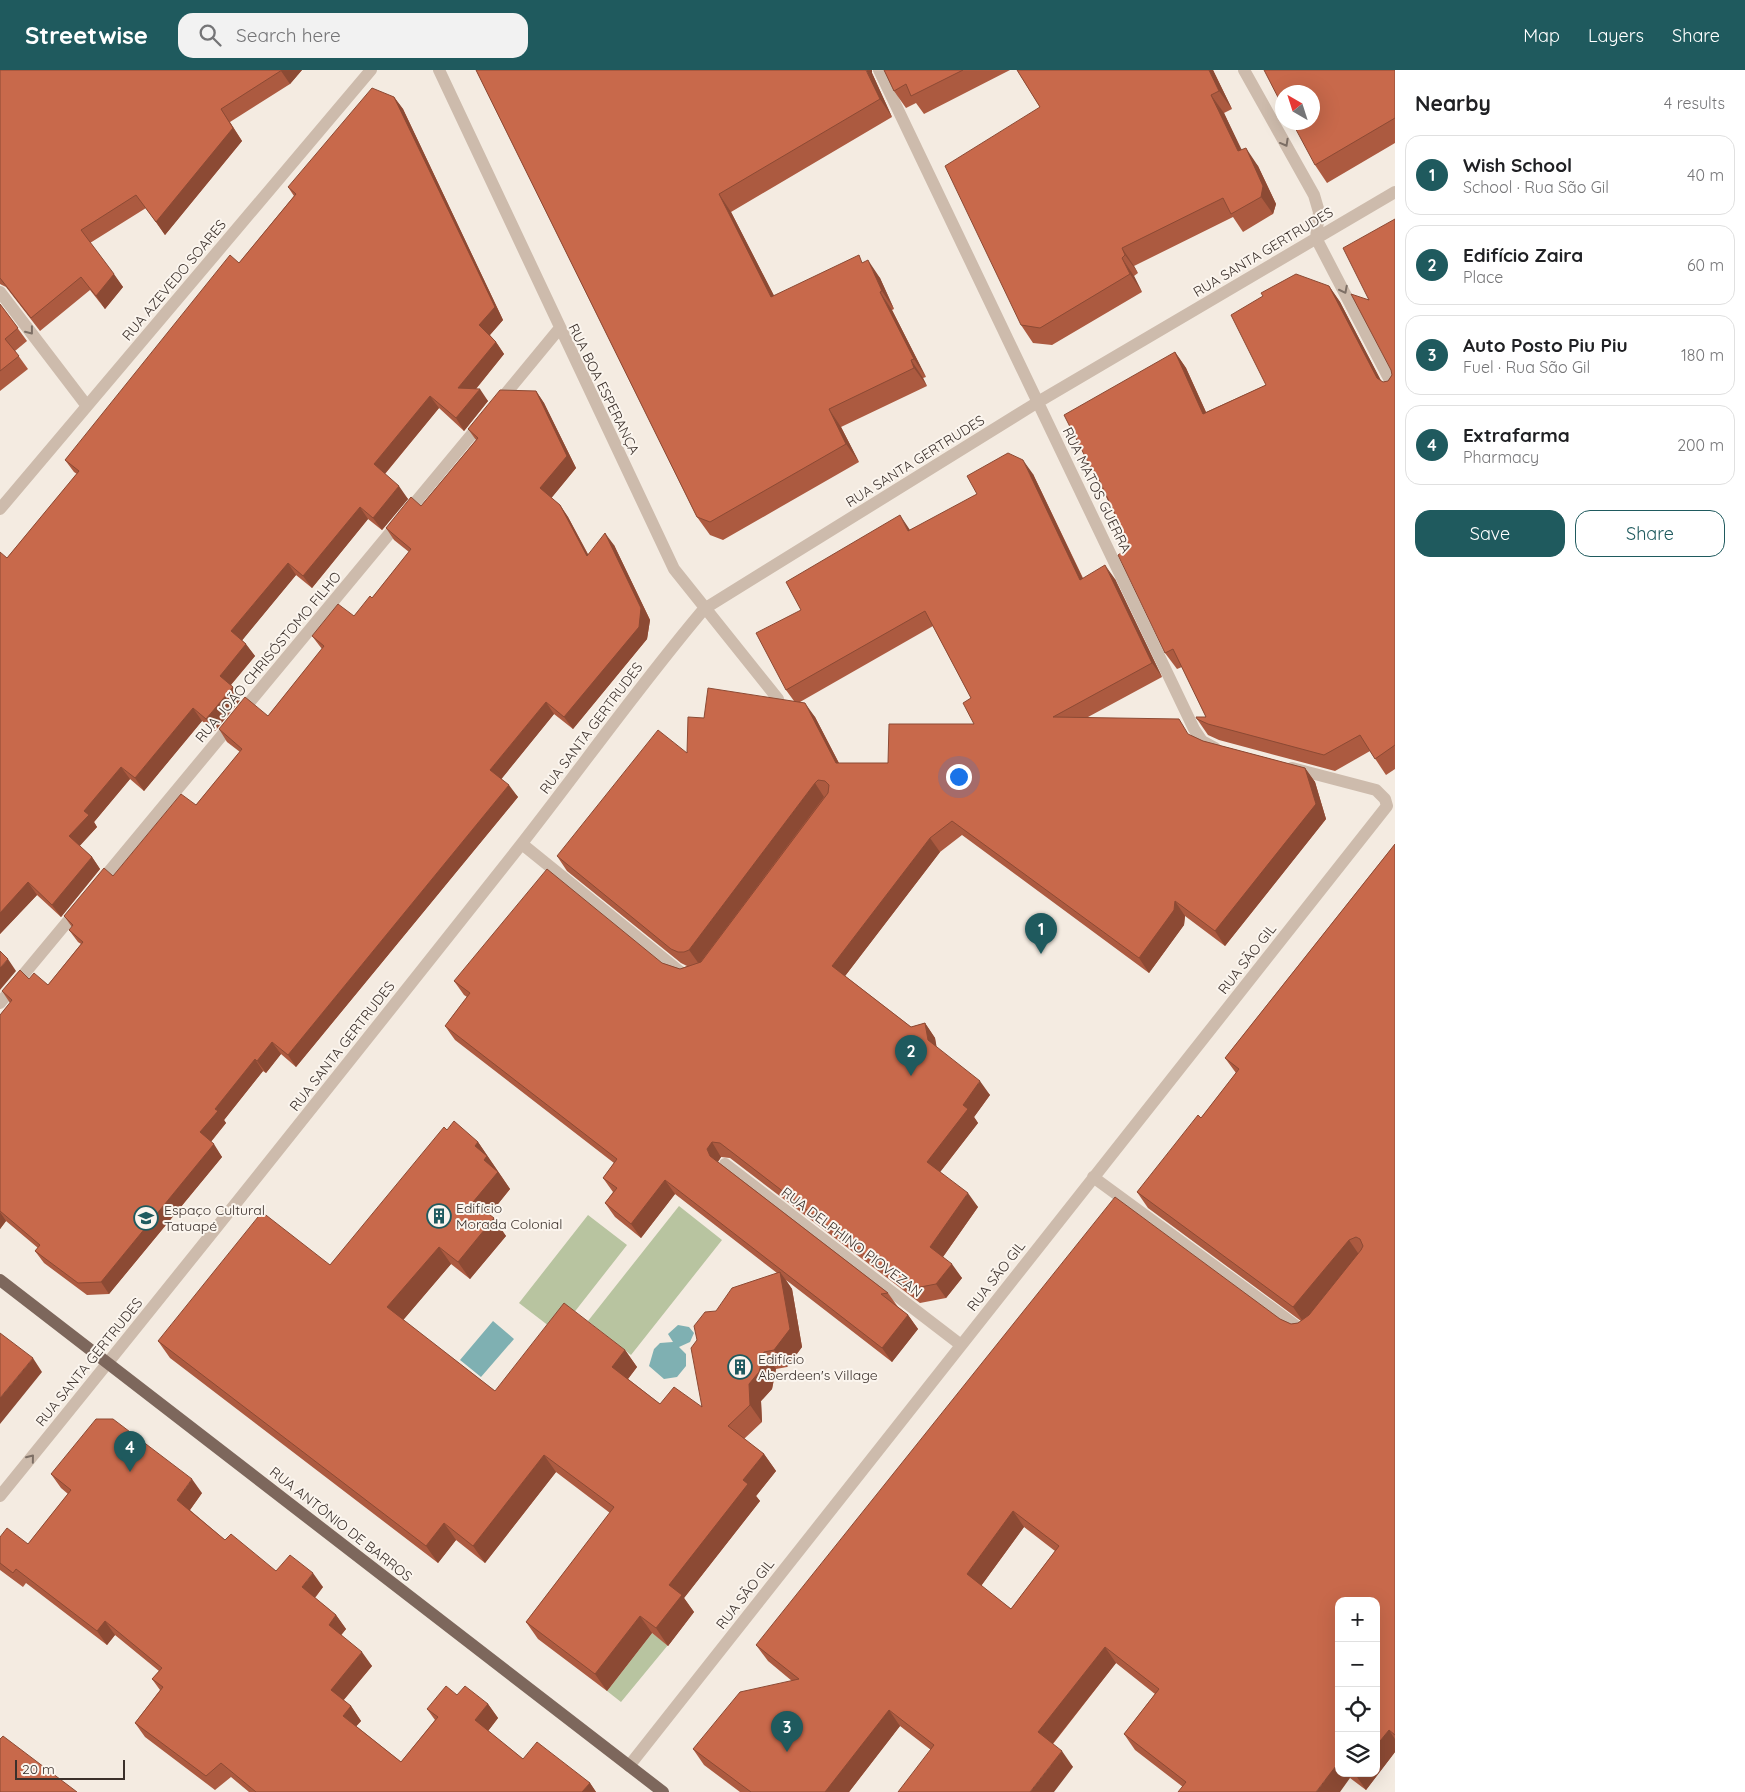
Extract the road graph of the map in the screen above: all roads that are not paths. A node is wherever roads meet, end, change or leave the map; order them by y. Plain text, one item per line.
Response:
1 (371, 70) edge
2 (439, 70) edge
3 (879, 70) edge
4 (1244, 70) edge
5 (1395, 192) edge
6 (1316, 238) junction
7 (0, 292) edge
8 (559, 329) junction
9 (1395, 390) edge
10 (1038, 402) junction
11 (87, 406) junction
12 (0, 509) edge
13 (704, 609) junction
14 (778, 698) edge
15 (1226, 751) edge
16 (1282, 766) edge
17 (522, 844) junction
18 (698, 973) edge
19 (0, 1003) edge
20 (725, 1164) edge
21 (1093, 1177) junction
22 (0, 1280) edge
23 (1314, 1326) edge
24 (961, 1345) junction
25 (108, 1363) junction
26 (0, 1496) edge
27 (629, 1766) junction
28 (663, 1792) edge

1 - 11 street, RUA AZEVEDO SOARES
2 - 8 street, RUA BOA ESPERANÇA
3 - 10 street, RUA MATOS GUERRA
4 -> 6 street
5 - 6 street, RUA SANTA GERTRUDES
6 -> 9 street
6 - 10 street, RUA SANTA GERTRUDES
7 -> 11 street
8 - 13 street, RUA BOA ESPERANÇA
8 - 19 street, RUA JOÃO CHRISÓSTOMO FILHO
10 - 13 street, RUA SANTA GERTRUDES
10 - 15 street, RUA MATOS GUERRA
11 - 12 street, RUA AZEVEDO SOARES
13 - 14 street, RUA BOA ESPERANÇA
13 - 17 street, RUA SANTA GERTRUDES
16 - 21 street, RUA SÃO GIL
17 - 18 street
17 - 25 street, RUA SANTA GERTRUDES
20 - 24 street, RUA DELPHINO PIOVEZAN
21 - 23 street
21 - 24 street, RUA SÃO GIL
22 - 25 main road, RUA ANTÔNIO DE BARROS
24 - 27 street, RUA SÃO GIL
26 -> 25 street, RUA SANTA GERTRUDES
25 - 27 main road, RUA ANTÔNIO DE BARROS
27 - 28 main road, RUA ANTÔNIO DE BARROS

